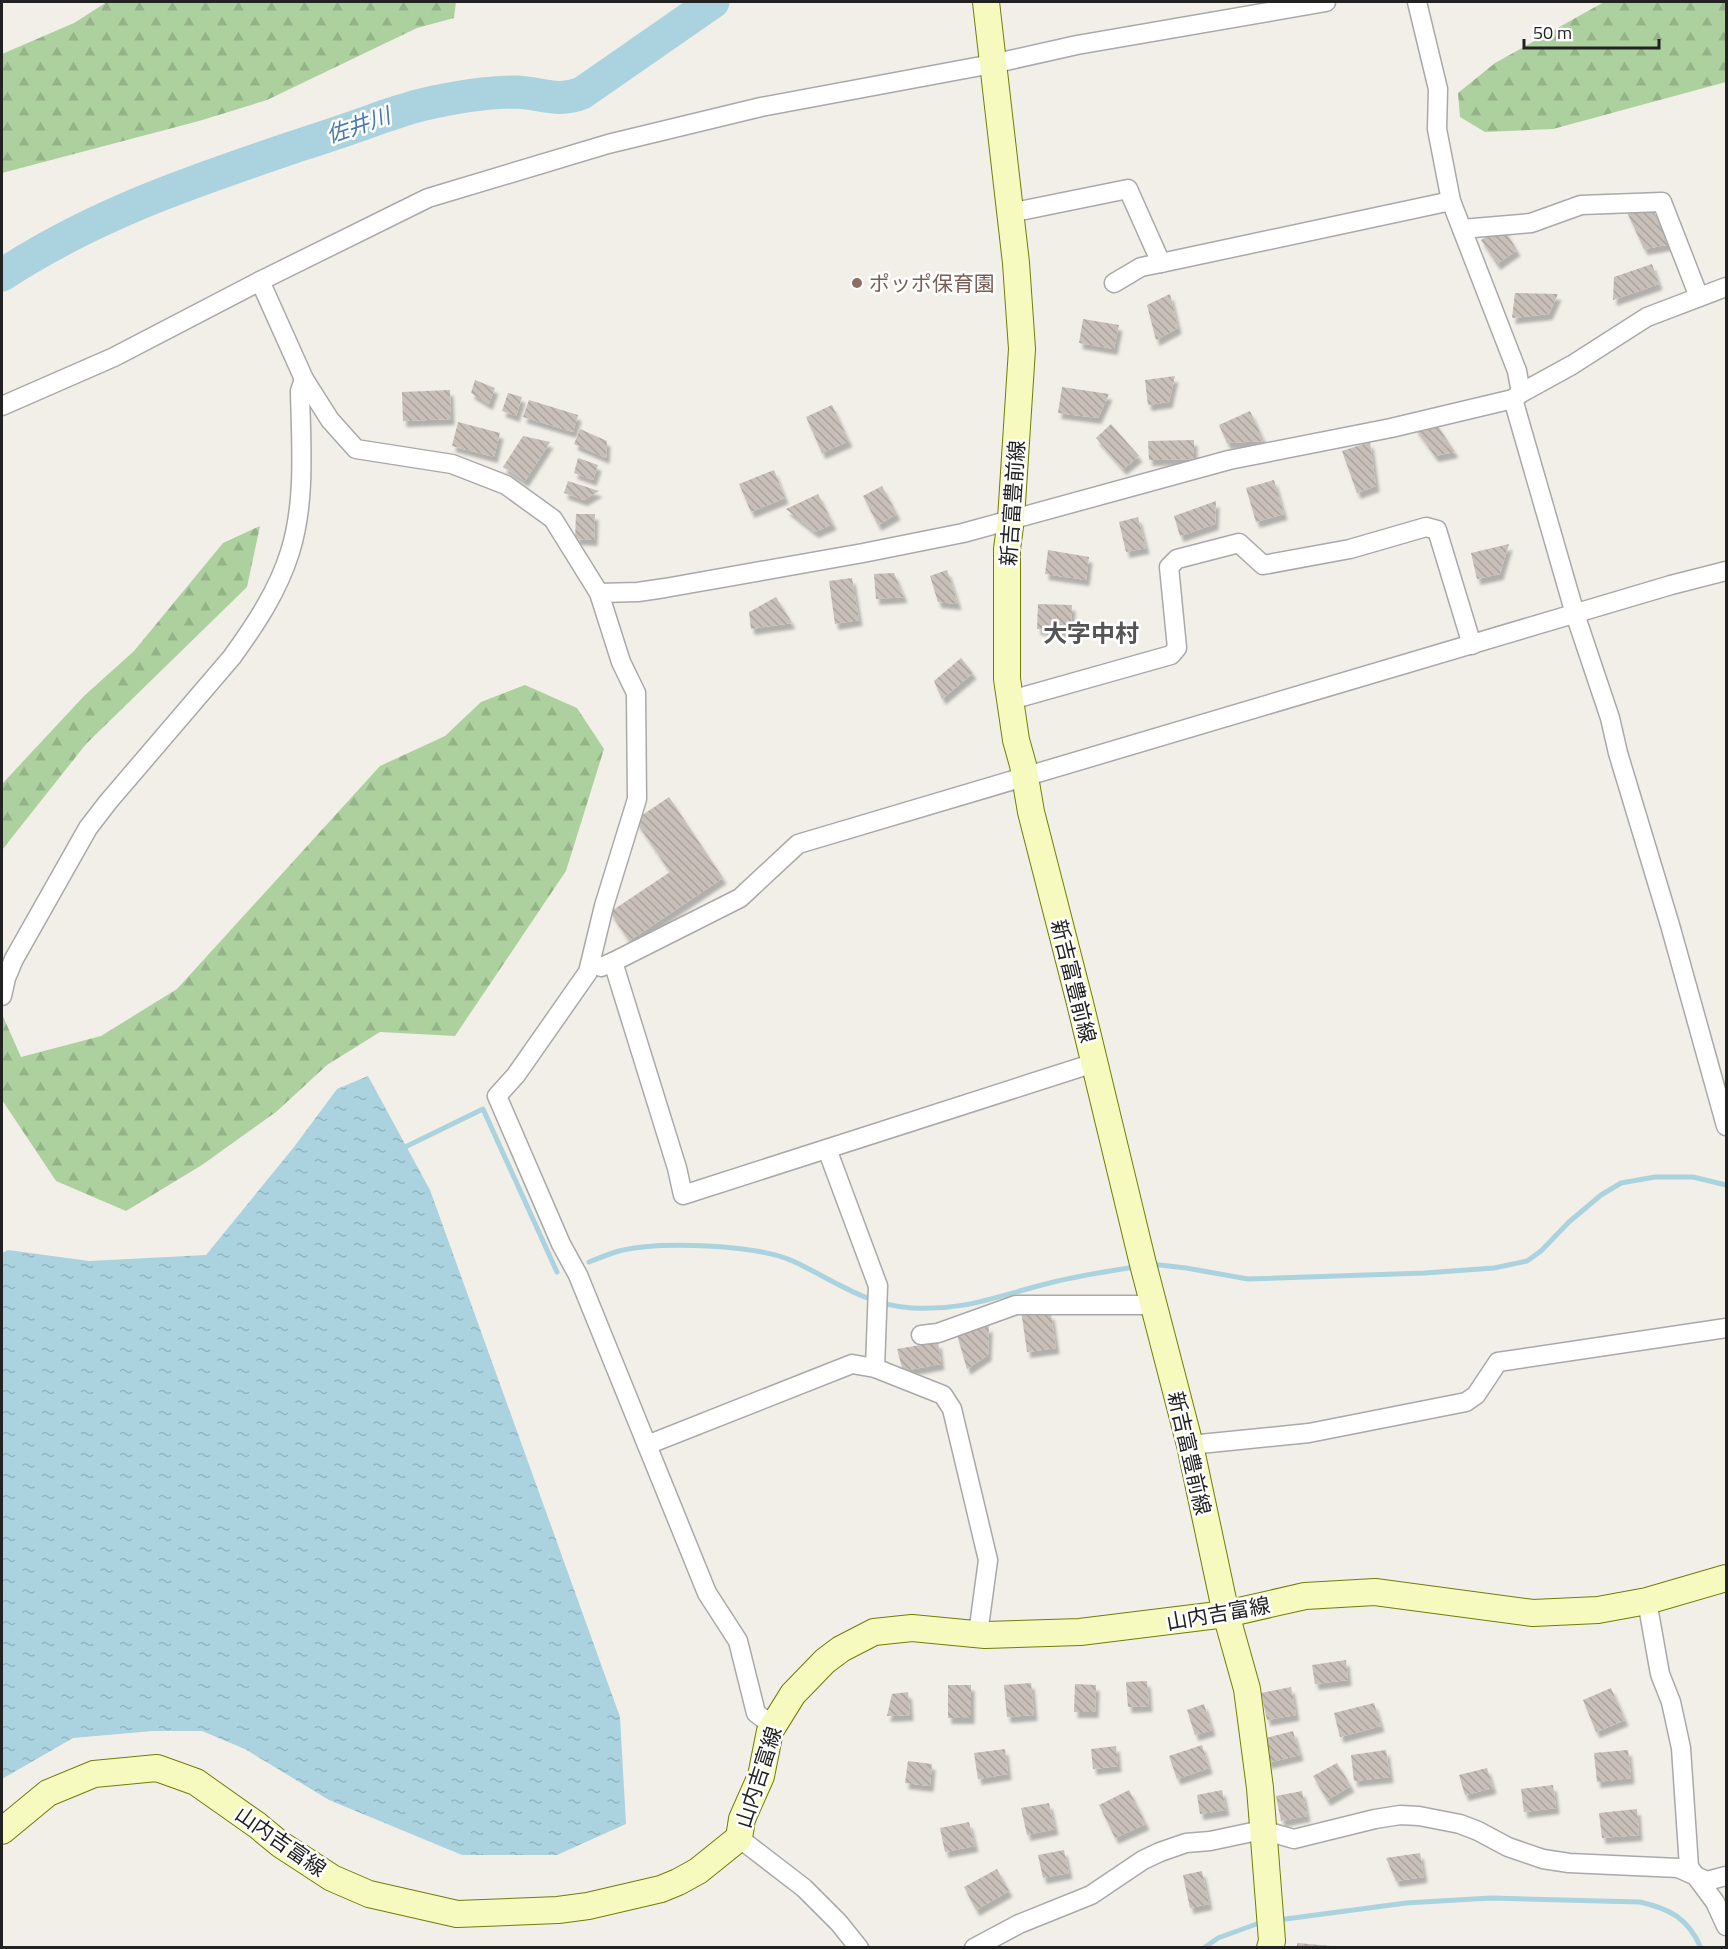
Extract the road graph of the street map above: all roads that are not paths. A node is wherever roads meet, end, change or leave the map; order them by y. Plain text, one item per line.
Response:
1 (986, 2) edge
2 (1326, 2) edge
3 (1417, 2) edge
4 (992, 64) junction
5 (1451, 201) junction
6 (1010, 213) junction
7 (1462, 229) junction
8 (1161, 263) junction
9 (260, 281) junction
10 (1114, 283) dead end
11 (1726, 287) edge
12 (1699, 297) junction
13 (304, 379) junction
14 (1517, 396) junction
15 (2, 406) edge
16 (1011, 519) junction
17 (1726, 571) edge
18 (599, 593) junction
19 (1575, 615) junction
20 (1472, 645) junction
21 (1011, 700) junction
22 (1025, 776) junction
23 (613, 962) junction
24 (588, 972) junction
25 (2, 996) edge
26 (1094, 1063) junction
27 (1726, 1126) edge
28 (827, 1149) junction
29 (1153, 1305) junction
30 (1726, 1328) edge
31 (921, 1335) dead end
32 (875, 1368) junction
33 (647, 1445) junction
34 (1190, 1445) junction
35 (1726, 1578) edge
36 (1647, 1600) junction
37 (1226, 1614) junction
38 (978, 1634) junction
39 (773, 1726) junction
40 (1262, 1830) junction
41 (2, 1831) edge
42 (739, 1838) junction
43 (1694, 1874) junction
44 (1726, 1876) edge
45 (1726, 1926) edge
46 (859, 1947) edge
47 (974, 1947) edge
48 (1270, 1947) edge

1 - 4 main road, 新吉富豊前線
2 - 4 street
3 - 5 street
4 - 6 main road, 新吉富豊前線
4 - 9 street
5 - 7 street
5 - 8 street
6 - 8 street
6 - 16 main road, 新吉富豊前線
7 - 12 street
7 - 14 street
8 - 10 street
9 - 13 street
9 - 15 street
11 - 12 street
12 - 14 street
13 - 18 street
13 - 25 street
14 - 16 street
14 - 19 street
16 - 18 street
16 - 21 main road, 新吉富豊前線
17 - 19 street
18 - 24 street
19 - 20 street
19 - 27 street
20 - 21 street
20 - 22 street
21 - 22 main road, 新吉富豊前線
22 - 23 street
22 - 26 main road, 新吉富豊前線
23 - 24 street
23 - 28 street
24 - 33 street
26 - 28 street
26 - 29 main road, 新吉富豊前線
28 - 32 street
29 - 31 street
29 - 34 main road, 新吉富豊前線
30 - 34 street
32 - 33 street
32 - 38 street
33 - 39 street
34 - 37 main road, 新吉富豊前線
35 - 36 main road, 山内吉富線
36 - 37 main road, 山内吉富線
36 - 43 street
37 - 38 main road, 山内吉富線
37 - 40 main road, 新吉富豊前線
38 - 39 main road, 山内吉富線
39 - 42 main road, 山内吉富線
40 - 43 street
40 - 47 street
40 - 48 main road, 新吉富豊前線
41 - 42 main road, 山内吉富線
42 - 46 street
43 - 44 street
43 - 45 street

